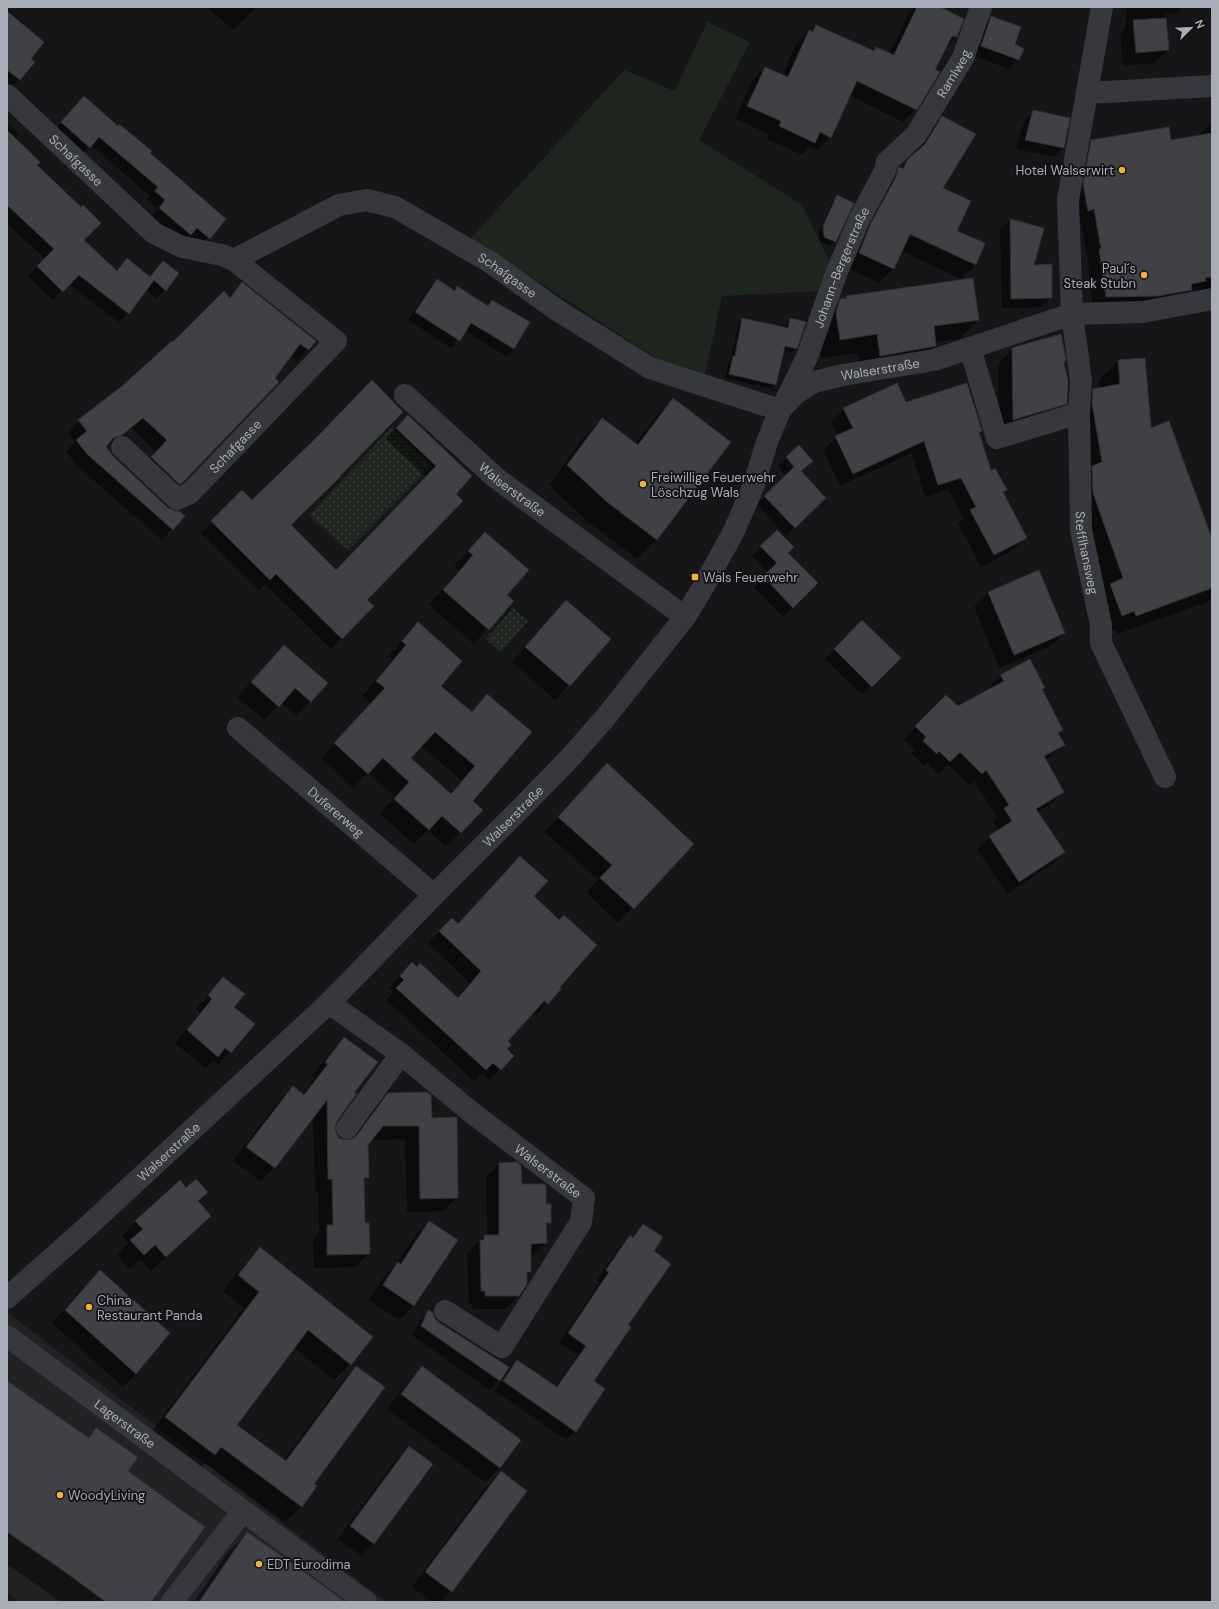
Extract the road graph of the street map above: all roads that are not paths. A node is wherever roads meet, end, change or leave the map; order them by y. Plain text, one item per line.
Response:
1 (980, 7) edge
2 (1102, 7) edge
3 (1212, 86) edge
4 (1087, 93) junction
5 (7, 95) edge
6 (916, 135) joint
7 (234, 260) junction
8 (1212, 299) edge
9 (1072, 314) junction
10 (970, 348) junction
11 (406, 395) dead end
12 (780, 410) junction
13 (1079, 413) junction
14 (122, 447) dead end
15 (685, 617) junction
16 (238, 728) dead end
17 (1164, 777) dead end
18 (434, 895) junction
19 (329, 1003) junction
20 (401, 1054) junction
21 (347, 1128) dead end
22 (7, 1298) edge
23 (445, 1311) dead end
24 (7, 1336) edge
25 (243, 1511) junction
26 (172, 1602) edge
27 (366, 1602) edge

1 - 6 street, Ramlweg
2 - 4 street, Stefflhansweg
3 - 4 street
4 - 9 street, Stefflhansweg
5 - 7 street, Schafgasse
6 - 12 street, Johann-Bergerstraße
7 - 12 street, Schafgasse
7 - 14 street, Schafgasse
8 - 9 street, Walserstraße
9 - 10 street, Walserstraße
9 - 13 street, Stefflhansweg
10 - 12 street, Walserstraße
10 - 13 street
11 - 15 street, Walserstraße
12 - 15 street, Walserstraße
13 - 17 street, Stefflhansweg
15 - 18 street, Walserstraße
16 - 18 street, Dufererweg
18 - 19 street, Walserstraße
19 - 20 street, Walserstraße
19 - 22 street, Walserstraße
20 - 21 street
20 - 23 street, Walserstraße
24 - 25 street, Lagerstraße
25 - 26 street
25 - 27 street, Lagerstraße

